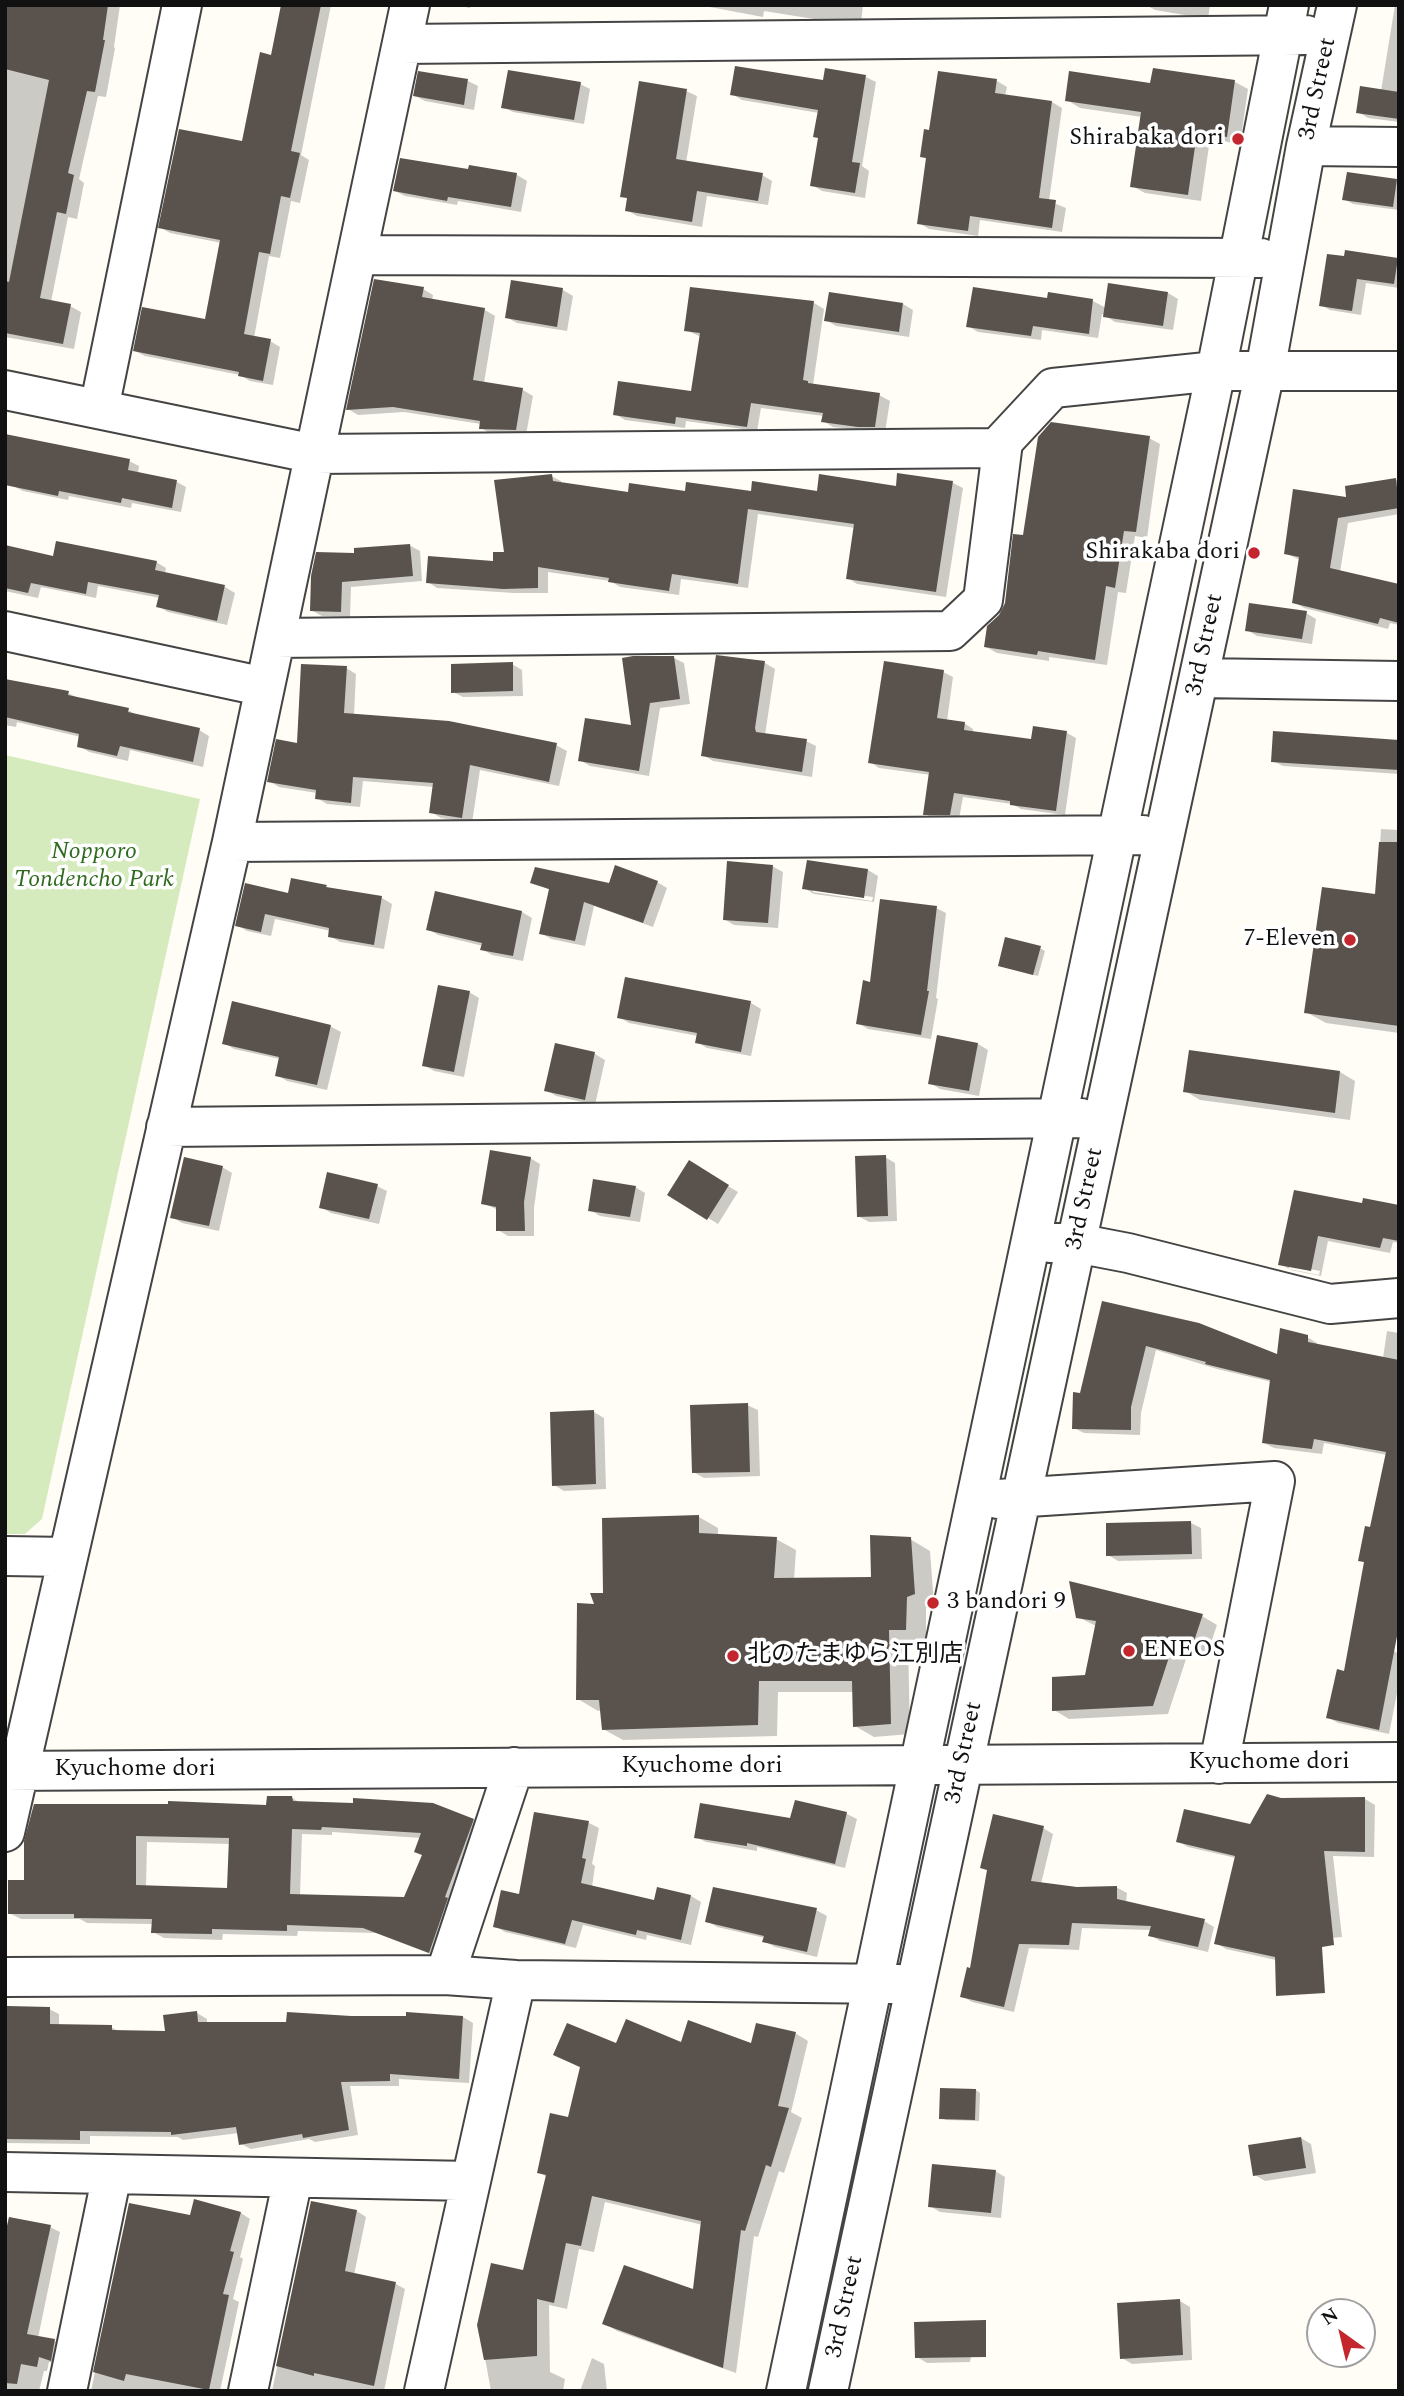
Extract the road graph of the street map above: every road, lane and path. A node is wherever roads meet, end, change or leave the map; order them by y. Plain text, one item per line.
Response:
1 (182, 5) edge
2 (410, 5) edge
3 (1285, 20) edge
4 (1334, 20) edge
5 (402, 44) junction
6 (1306, 146) junction
7 (1399, 147) edge
8 (357, 255) junction
9 (1238, 257) junction
10 (1287, 260) junction
11 (1216, 371) junction
12 (1399, 371) edge
13 (1265, 372) junction
14 (5, 390) edge
15 (99, 409) junction
16 (1003, 442) junction
17 (315, 454) junction
18 (5, 631) edge
19 (275, 638) junction
20 (1199, 678) junction
21 (1399, 681) edge
22 (265, 687) junction
23 (1165, 834) junction
24 (1117, 835) junction
25 (232, 842) junction
26 (1103, 1118) junction
27 (1057, 1119) junction
28 (166, 1127) junction
29 (1076, 1242) junction
30 (1030, 1244) junction
31 (1399, 1298) edge
32 (1021, 1496) junction
33 (975, 1502) junction
34 (5, 1556) edge
35 (68, 1557) junction
36 (1399, 1762) edge
37 (1219, 1764) junction
38 (962, 1765) junction
39 (514, 1767) junction
40 (919, 1767) junction
41 (12, 1771) edge
42 (5, 1832) edge
43 (445, 1975) junction
44 (5, 1977) edge
45 (516, 1980) junction
46 (873, 1983) junction
47 (915, 1985) junction
48 (5, 2172) edge
49 (112, 2174) junction
50 (293, 2178) junction
51 (471, 2181) junction
52 (67, 2391) edge
53 (247, 2391) edge
54 (424, 2391) edge
55 (786, 2391) edge
56 (828, 2391) edge

1 - 15 street
2 - 5 street
3 - 4 street
3 - 5 street
3 - 9 street, 3rd Street
4 - 6 street, 3rd Street
5 - 8 street
6 - 7 street
6 - 10 street, 3rd Street
8 - 9 street
8 - 17 street
9 - 10 street
9 - 11 street, 3rd Street
10 - 13 street, 3rd Street
11 - 13 street
11 - 16 street
11 - 24 street, 3rd Street
12 - 13 street
13 - 20 street, 3rd Street
14 - 15 street
15 - 17 street
16 - 17 street
16 - 19 street
17 - 19 street
18 - 22 street
19 - 22 street
20 - 21 street
20 - 23 street, 3rd Street
22 - 25 street
23 - 24 street
23 - 26 street, 3rd Street
24 - 25 street
24 - 27 street, 3rd Street
25 - 28 street
26 - 27 street
26 - 29 street, 3rd Street
27 - 28 street
27 - 30 street, 3rd Street
28 - 35 street
29 - 30 street
29 - 31 street
29 - 32 street, 3rd Street
30 - 33 street, 3rd Street
32 - 33 street
32 - 37 street
32 - 38 street, 3rd Street
33 - 40 street, 3rd Street
34 - 35 street
35 - 41 street
36 - 37 street, Kyuchome dori
37 - 38 street, Kyuchome dori
38 - 40 street, Kyuchome dori
38 - 47 street, 3rd Street
39 - 40 street, Kyuchome dori
39 - 41 street, Kyuchome dori
39 - 43 street
40 - 46 street, 3rd Street
41 - 42 street
43 - 44 street
43 - 45 street
45 - 46 street
45 - 51 street
46 - 47 street
46 - 55 street, 3rd Street
47 - 56 street, 3rd Street
48 - 49 street
49 - 50 street
49 - 52 street
50 - 51 street
50 - 53 street
51 - 54 street

